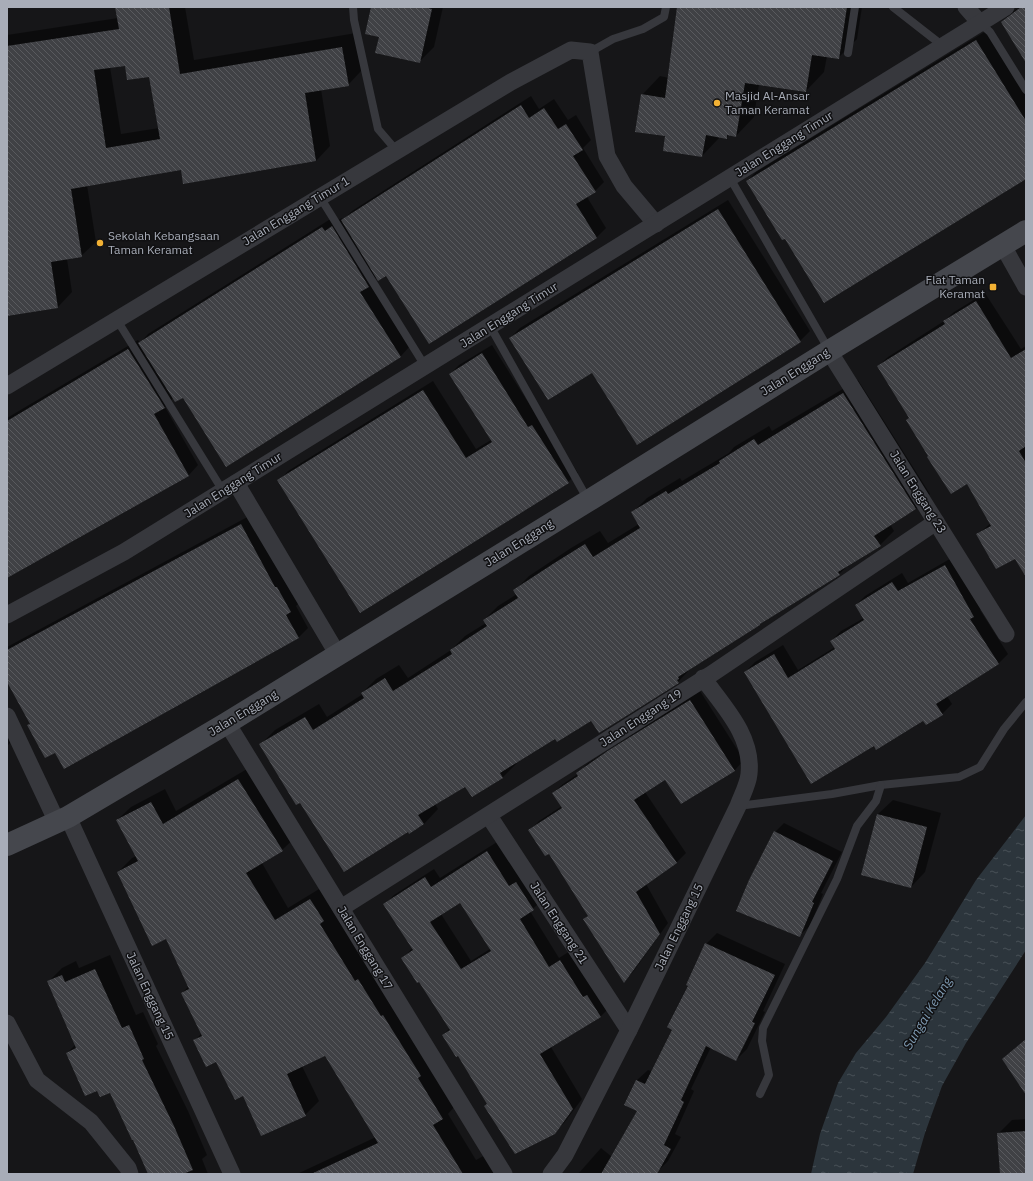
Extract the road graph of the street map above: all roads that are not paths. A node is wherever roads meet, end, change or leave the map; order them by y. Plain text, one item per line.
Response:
1 (353, 7) edge
2 (666, 7) edge
3 (854, 7) edge
4 (892, 7) edge
5 (966, 7) edge
6 (1006, 7) edge
7 (980, 23) junction
8 (943, 46) junction
9 (590, 52) junction
10 (848, 53) dead end
11 (1026, 90) edge
12 (396, 150) junction
13 (730, 178) junction
14 (320, 197) junction
15 (656, 224) junction
16 (1026, 231) edge
17 (1003, 246) junction
18 (1026, 287) edge
19 (117, 320) junction
20 (490, 326) junction
21 (829, 350) junction
22 (425, 366) junction
23 (7, 386) edge
24 (229, 487) junction
25 (588, 501) junction
26 (936, 522) junction
27 (7, 615) edge
28 (1006, 634) dead end
29 (338, 655) junction
30 (703, 678) junction
31 (1026, 702) edge
32 (7, 716) edge
33 (227, 723) junction
34 (881, 785) junction
35 (738, 806) junction
36 (489, 816) junction
37 (63, 820) junction
38 (7, 845) edge
39 (341, 908) junction
40 (7, 1023) edge
41 (629, 1030) junction
42 (760, 1094) dead end
43 (130, 1174) edge
44 (232, 1174) edge
45 (504, 1174) edge
46 (551, 1174) edge

1 - 12 lane
2 - 9 lane
3 - 10 lane
4 - 8 lane
5 - 7 street
6 - 7 street, Jalan Enggang Timur
7 - 8 street, Jalan Enggang Timur
7 - 11 lane
8 - 13 street, Jalan Enggang Timur
9 - 12 street, Jalan Enggang Timur 1
9 - 15 street
12 - 14 street, Jalan Enggang Timur 1
13 - 15 street, Jalan Enggang Timur
13 - 21 lane
14 - 19 street, Jalan Enggang Timur 1
14 - 22 lane
15 - 20 street, Jalan Enggang Timur
16 - 17 main road, Jalan Enggang
17 - 18 street
17 - 21 main road, Jalan Enggang
19 - 23 street, Jalan Enggang Timur 1
19 - 24 lane
20 - 22 street, Jalan Enggang Timur
20 - 25 lane
21 - 25 main road, Jalan Enggang
21 - 26 street, Jalan Enggang 23
22 - 24 street, Jalan Enggang Timur
24 - 27 street, Jalan Enggang Timur
24 - 29 street
25 - 29 main road, Jalan Enggang
26 - 28 street, Jalan Enggang 23
26 - 30 street, Jalan Enggang 19
29 - 33 main road, Jalan Enggang
30 - 35 street, Jalan Enggang 15
30 - 36 street, Jalan Enggang 19
31 - 34 lane
32 - 37 street
33 - 37 main road, Jalan Enggang
33 - 39 street, Jalan Enggang 17
34 - 35 lane
34 - 42 lane
35 - 41 street, Jalan Enggang 15
36 - 39 street, Jalan Enggang 19
36 - 41 street, Jalan Enggang 21
37 - 38 main road, Jalan Enggang
37 - 44 street, Jalan Enggang 15
39 - 45 street, Jalan Enggang 17
40 - 43 street
41 - 46 street, Jalan Enggang 15

